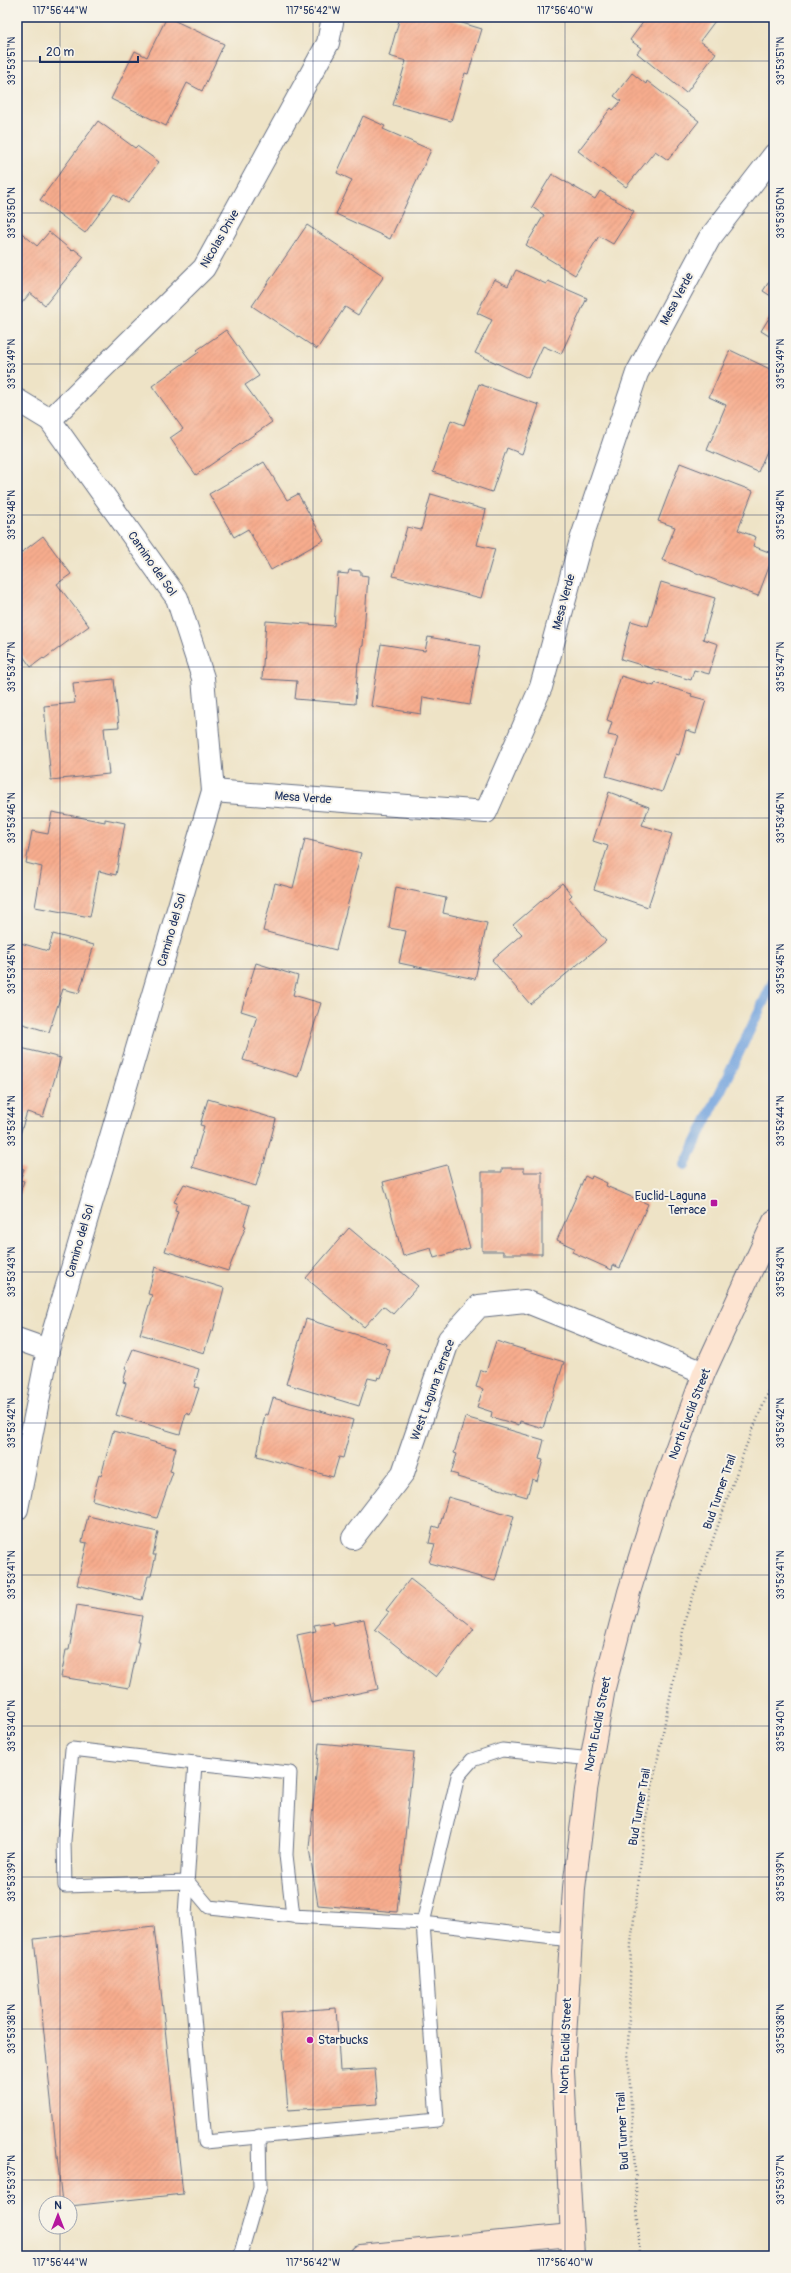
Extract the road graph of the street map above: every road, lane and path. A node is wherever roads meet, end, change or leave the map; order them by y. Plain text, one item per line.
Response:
1 (333, 17) edge
2 (774, 155) edge
3 (17, 400) edge
4 (50, 420) junction
5 (213, 791) junction
6 (774, 1221) edge
7 (17, 1339) edge
8 (48, 1350) junction
9 (704, 1373) junction
10 (774, 1379) edge
11 (17, 1509) edge
12 (354, 1538) dead end
13 (592, 1759) junction
14 (195, 1763) junction
15 (188, 1882) junction
16 (293, 1916) junction
17 (422, 1923) junction
18 (571, 1940) junction
19 (259, 2136) junction
20 (572, 2246) edge
21 (240, 2256) edge
22 (361, 2256) edge
23 (640, 2256) edge

1 - 4 street, Nicolas Drive
2 - 5 street, Mesa Verde
3 - 4 street, Camino del Sol
4 - 5 street, Camino del Sol
5 - 8 street, Camino del Sol
6 - 9 main road, North Euclid Street
7 - 8 street
8 - 11 street, Camino del Sol
9 - 12 street, West Laguna Terrace
9 - 13 main road, North Euclid Street
10 - 23 path, Bud Turner Trail
13 - 17 lane
13 - 18 main road, North Euclid Street
14 - 15 lane
14 - 15 lane
14 - 16 lane
15 - 16 lane
15 - 19 lane
16 - 17 lane
17 - 18 lane
17 - 19 lane
18 - 20 main road, North Euclid Street
19 - 21 lane
20 - 22 main road

